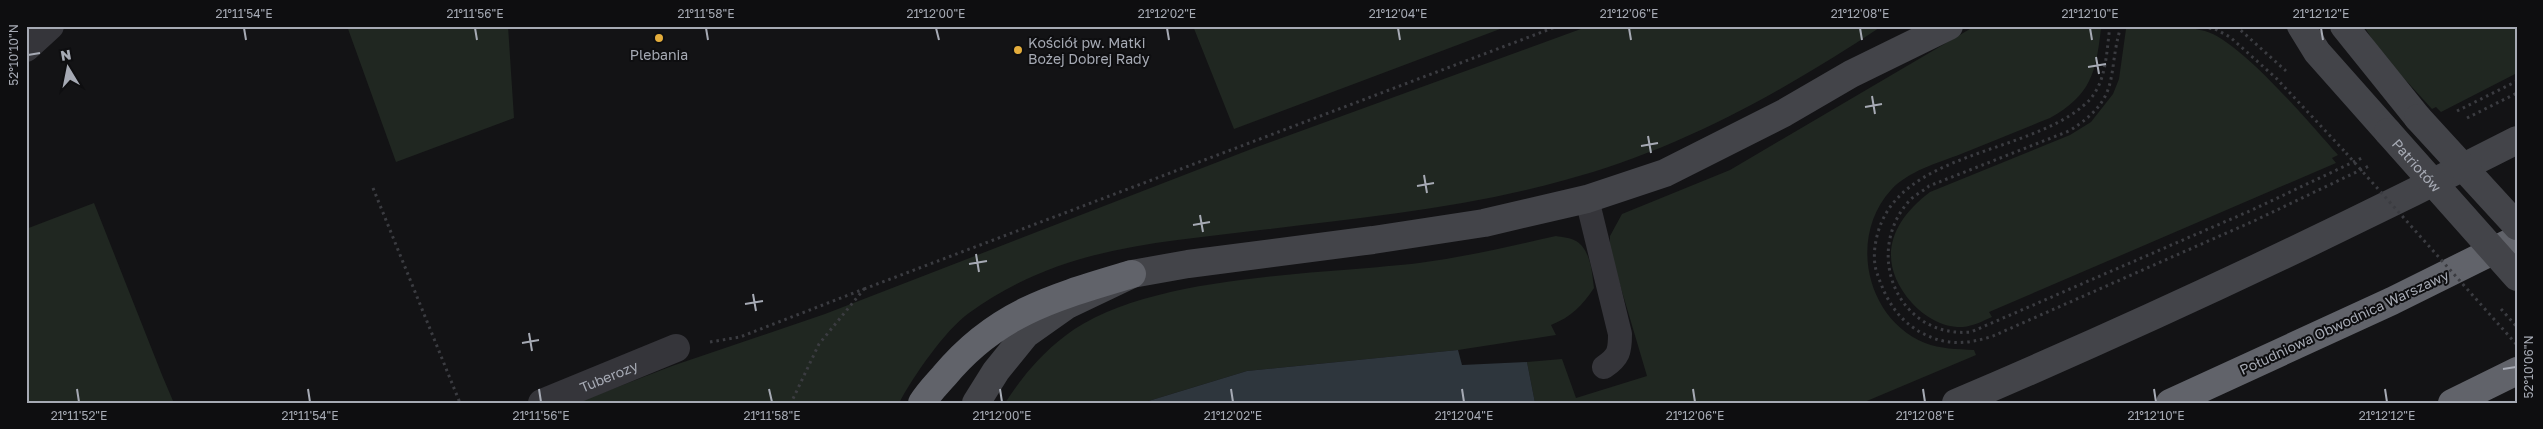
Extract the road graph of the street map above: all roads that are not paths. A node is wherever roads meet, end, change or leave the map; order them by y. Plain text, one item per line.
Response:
1 (50, 26) edge
2 (1912, 26) edge
3 (1949, 26) edge
4 (2282, 26) edge
5 (2301, 26) edge
6 (2344, 26) edge
7 (26, 48) edge
8 (2317, 52) junction
9 (1851, 74) junction
10 (2517, 140) edge
11 (1587, 199) junction
12 (2517, 226) edge
13 (2517, 239) edge
14 (1132, 274) junction
15 (2517, 277) edge
16 (676, 348) road end
17 (1604, 367) dead end
18 (2517, 371) edge
19 (542, 403) edge
20 (922, 403) edge
21 (976, 403) edge
22 (1956, 403) edge
23 (2170, 403) edge
24 (2452, 403) edge

1 - 7 street
2 - 9 main road
3 - 9 main road
4 - 8 main road, Patriotów
5 - 8 main road, Patriotów
6 - 12 main road, bridge
8 - 15 main road, Patriotów, bridge
9 - 11 main road
10 - 22 main road
11 - 14 main road
11 - 17 lane
13 - 23 highway, Południowa Obwodnica Warszawy
14 - 20 highway
14 - 21 main road
16 - 19 street, Tuberozy
18 - 24 highway

